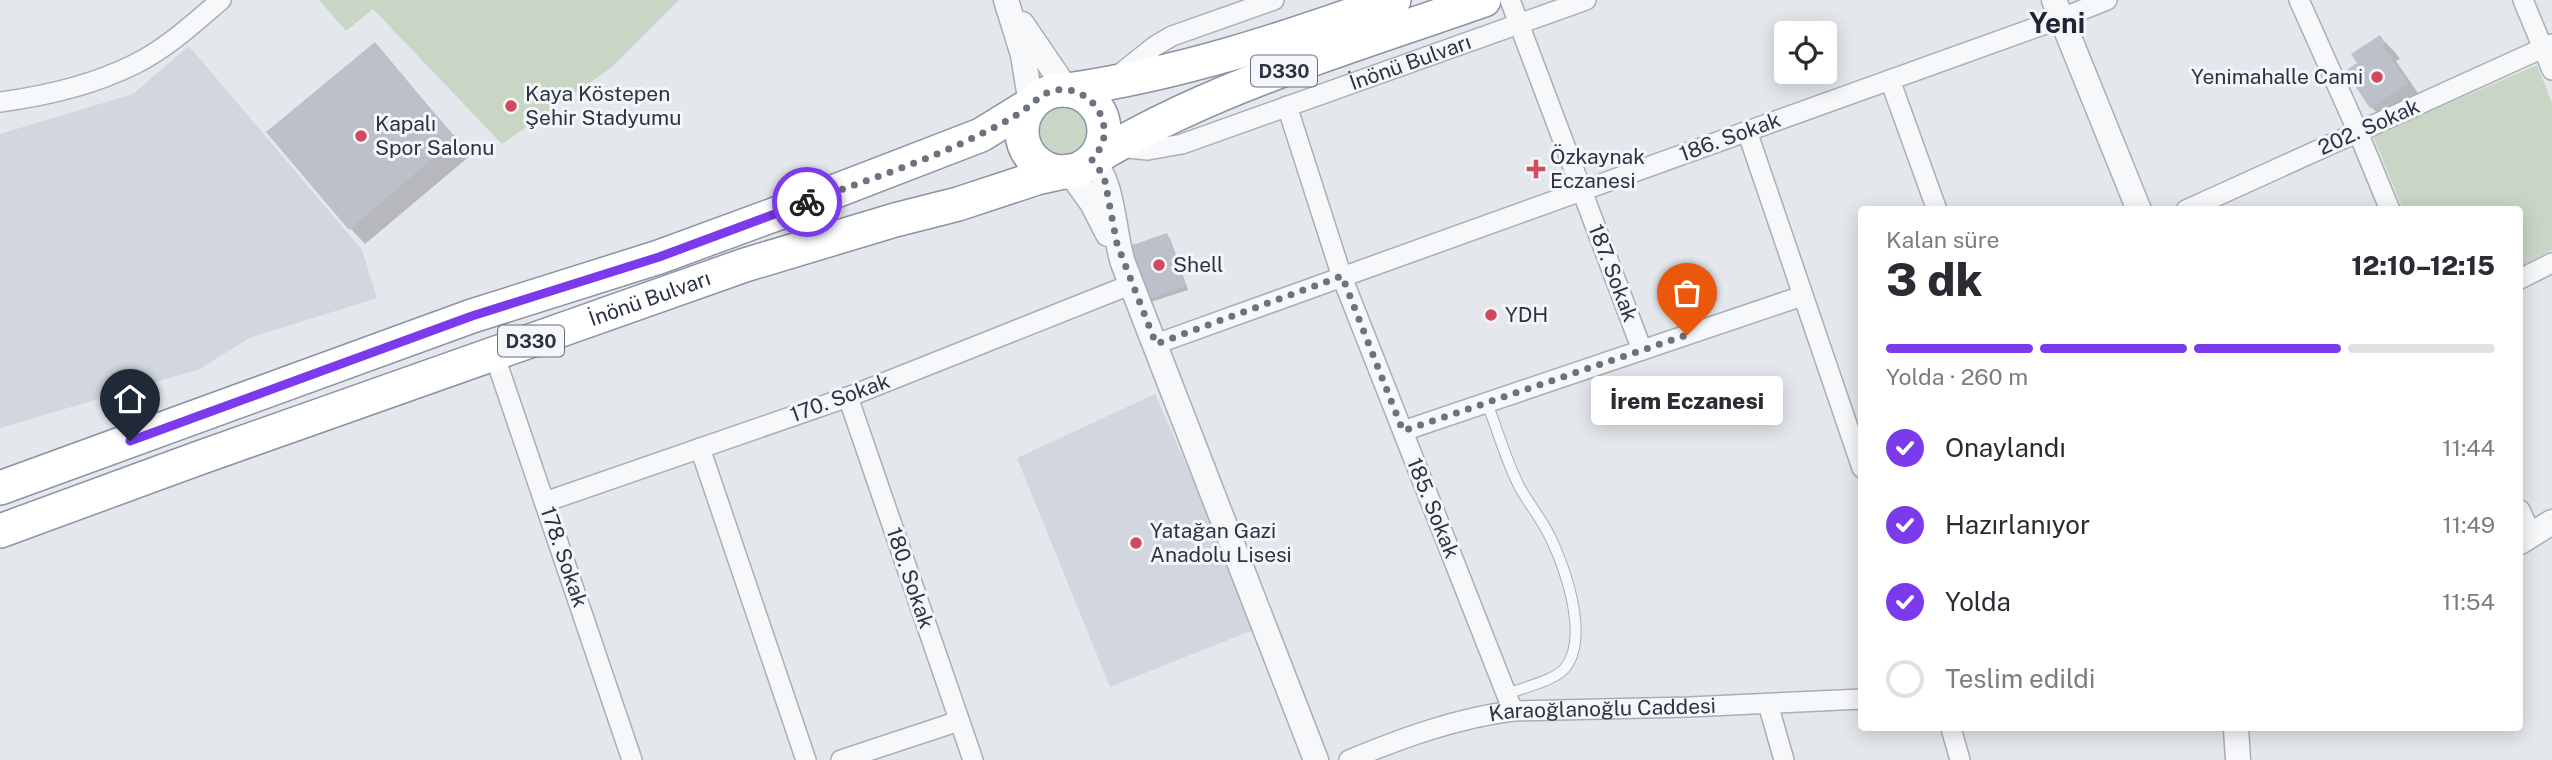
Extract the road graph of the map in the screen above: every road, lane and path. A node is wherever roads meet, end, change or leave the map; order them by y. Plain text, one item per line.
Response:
1 (221, 0) edge
2 (1007, 0) edge
3 (1273, 0) edge
4 (1394, 0) edge
5 (1484, 0) edge
6 (1510, 0) edge
7 (1586, 0) edge
8 (2107, 0) edge
9 (2299, 0) edge
10 (2523, 0) edge
11 (2058, 9) edge
12 (1518, 24) junction
13 (2547, 46) edge
14 (2552, 70) edge
15 (1890, 80) junction
16 (1107, 84) junction
17 (1067, 90) junction
18 (0, 102) edge
19 (1031, 104) junction
20 (1287, 106) junction
21 (1747, 131) junction
22 (2358, 132) junction
23 (1091, 159) junction
24 (1581, 190) junction
25 (1936, 206) edge
26 (2136, 206) edge
27 (2195, 206) edge
28 (2388, 206) edge
29 (2552, 263) edge
30 (1127, 273) junction
31 (1342, 276) junction
32 (2523, 278) edge
33 (1802, 296) junction
34 (1156, 344) junction
35 (1642, 351) junction
36 (495, 354) junction
37 (848, 397) junction
38 (1488, 403) junction
39 (1403, 431) junction
40 (700, 447) junction
41 (1858, 457) edge
42 (0, 488) edge
43 (545, 502) junction
44 (2523, 515) edge
45 (0, 531) edge
46 (2534, 533) edge
47 (1858, 699) edge
48 (1510, 702) junction
49 (1768, 704) junction
50 (959, 721) junction
51 (1952, 731) edge
52 (2235, 731) edge
53 (632, 760) edge
54 (806, 760) edge
55 (841, 760) edge
56 (973, 760) edge
57 (1316, 760) edge
58 (1349, 760) edge
59 (1784, 760) edge
60 (1960, 760) edge
61 (2238, 760) edge

1 - 18 street
2 - 17 street
2 - 19 street
3 - 16 street
4 - 16 highway, D330
5 - 23 highway, İnönü Bulvarı / D330
6 - 12 street, 187. Sokak
7 - 12 street, İnönü Bulvarı
8 - 11 street, 186. Sokak
9 - 22 street
10 - 13 street
11 - 15 street, 186. Sokak
11 - 26 street
12 - 20 street, İnönü Bulvarı
12 - 24 street, 187. Sokak
13 - 14 street
13 - 22 street, 202. Sokak
15 - 21 street, 186. Sokak
15 - 25 street
16 - 17 highway, D330
17 - 19 highway
17 - 23 highway
19 - 23 highway
19 - 42 highway, İnönü Bulvarı / D330
20 - 23 street, İnönü Bulvarı
20 - 31 street, 185. Sokak
21 - 24 street, 186. Sokak
21 - 33 street
22 - 27 street, 202. Sokak
22 - 28 street
23 - 30 street
23 - 36 highway, İnönü Bulvarı / D330
24 - 31 street, 186. Sokak
24 - 35 street, 187. Sokak
29 - 32 street
30 - 34 street
30 - 37 street, 170. Sokak
31 - 34 street, 186. Sokak
31 - 39 street, 185. Sokak
33 - 35 street
33 - 41 street
34 - 57 street
35 - 38 street
36 - 43 street, 178. Sokak
36 - 45 highway, İnönü Bulvarı / D330
37 - 40 street, 170. Sokak
37 - 50 street, 180. Sokak
38 - 39 street
38 - 48 lane
39 - 48 street, 185. Sokak
40 - 43 street, 170. Sokak
40 - 54 street
43 - 53 street, 178. Sokak
44 - 46 street
47 - 49 street, Karaoğlanoğlu Caddesi
48 - 49 street, Karaoğlanoğlu Caddesi
48 - 58 street, Karaoğlanoğlu Caddesi
49 - 59 street
50 - 55 street
50 - 56 street, 180. Sokak
51 - 60 street
52 - 61 street

